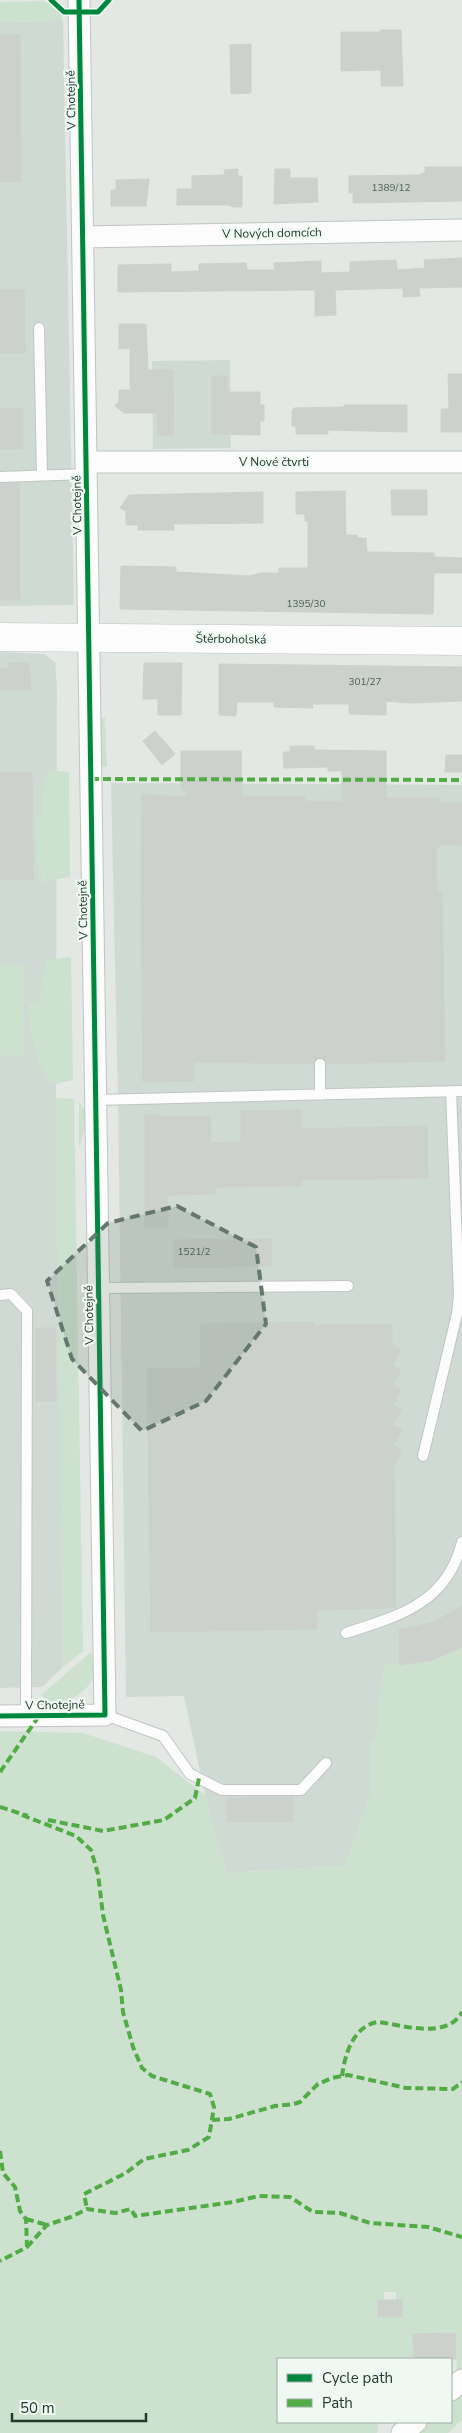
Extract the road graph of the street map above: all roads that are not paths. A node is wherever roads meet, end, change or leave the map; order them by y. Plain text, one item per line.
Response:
1 (79, 0) edge
2 (462, 230) edge
3 (83, 237) junction
4 (39, 328) dead end
5 (462, 462) edge
6 (87, 468) junction
7 (42, 476) junction
8 (0, 477) edge
9 (0, 637) edge
10 (89, 638) junction
11 (462, 641) edge
12 (320, 1064) dead end
13 (457, 1091) edge
14 (320, 1094) junction
15 (96, 1100) junction
16 (459, 1207) edge
17 (348, 1286) dead end
18 (99, 1288) junction
19 (0, 1295) edge
20 (423, 1456) dead end
21 (462, 1542) edge
22 (346, 1633) dead end
23 (105, 1715) junction
24 (0, 1716) edge
25 (26, 1716) junction
26 (326, 1763) dead end
27 (462, 2380) edge
28 (452, 2389) edge
29 (415, 2423) edge
30 (402, 2433) edge

1 - 3 street, V Chotejně
2 - 3 street, V Nových domcích
3 - 6 street, V Chotejně
4 - 7 lane
5 - 6 street, V Nové čtvrti
6 - 7 lane
6 - 10 street, V Chotejně
7 - 8 lane
9 - 10 street, Štěrboholská
10 - 11 street, Štěrboholská
10 - 15 street, V Chotejně
12 - 14 lane
13 - 14 lane
13 - 16 lane
14 - 15 lane
15 - 18 street, V Chotejně
16 - 20 lane
17 - 18 lane
18 - 23 street, V Chotejně
19 - 25 lane
21 - 22 lane
23 - 25 street, V Chotejně
23 - 26 lane
24 - 25 street, V Chotejně
27 - 28 street
29 - 30 street

